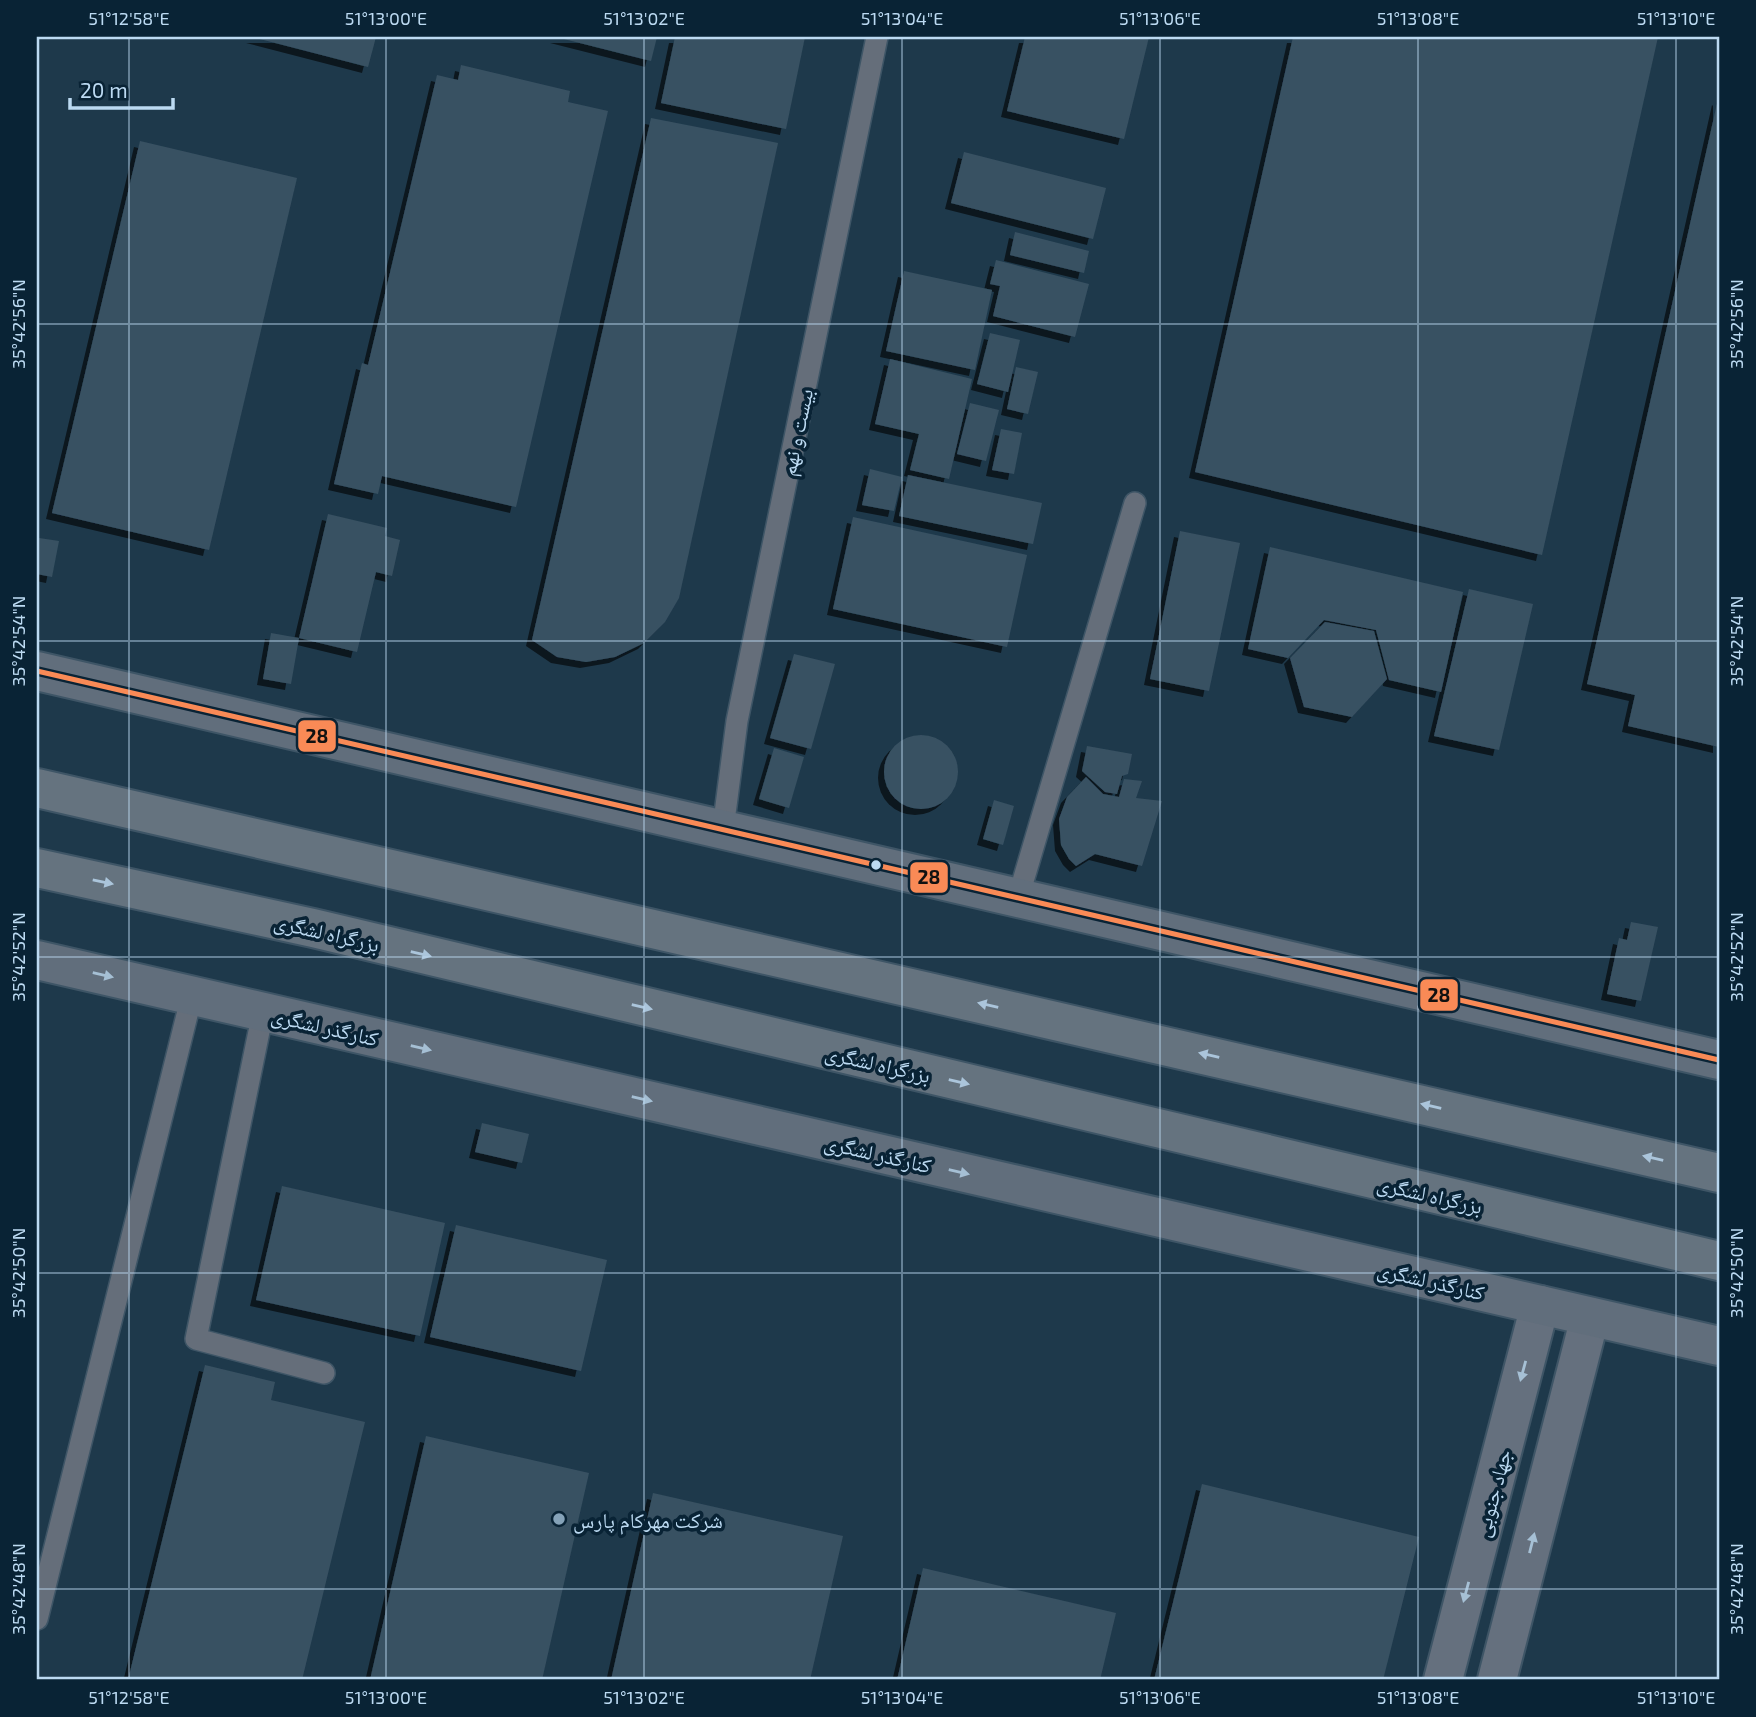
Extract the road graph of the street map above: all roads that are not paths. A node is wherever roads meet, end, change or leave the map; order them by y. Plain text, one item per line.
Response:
1 (877, 37) edge
2 (1135, 503) dead end
3 (37, 671) edge
4 (37, 788) edge
5 (723, 830) junction
6 (37, 868) edge
7 (1018, 898) junction
8 (37, 960) edge
9 (192, 995) junction
10 (263, 1012) junction
11 (1719, 1060) edge
12 (1719, 1173) edge
13 (1606, 1235) junction
14 (1719, 1261) edge
15 (1719, 1276) edge
16 (1540, 1305) junction
17 (1590, 1317) junction
18 (1719, 1346) edge
19 (324, 1373) dead end
20 (37, 1619) edge
21 (1443, 1680) edge
22 (1497, 1680) edge

1 - 5 lane, بیست و نهم
2 - 7 lane
3 - 5 main road
12 -> 4 highway
5 - 7 main road
6 -> 13 highway, بزرگراه لشگری
7 - 11 main road
8 -> 9 main road, کنارگذر لشگری
9 - 10 main road, کنارگذر لشگری
9 - 20 lane
10 -> 16 main road, کنارگذر لشگری
10 - 19 lane
13 - 14 highway, بزرگراه لشگری
13 - 15 highway
16 - 17 main road, کنارگذر لشگری
16 -> 21 street, جهاد جنوبی
17 - 18 main road, کنارگذر لشگری
22 -> 17 street

